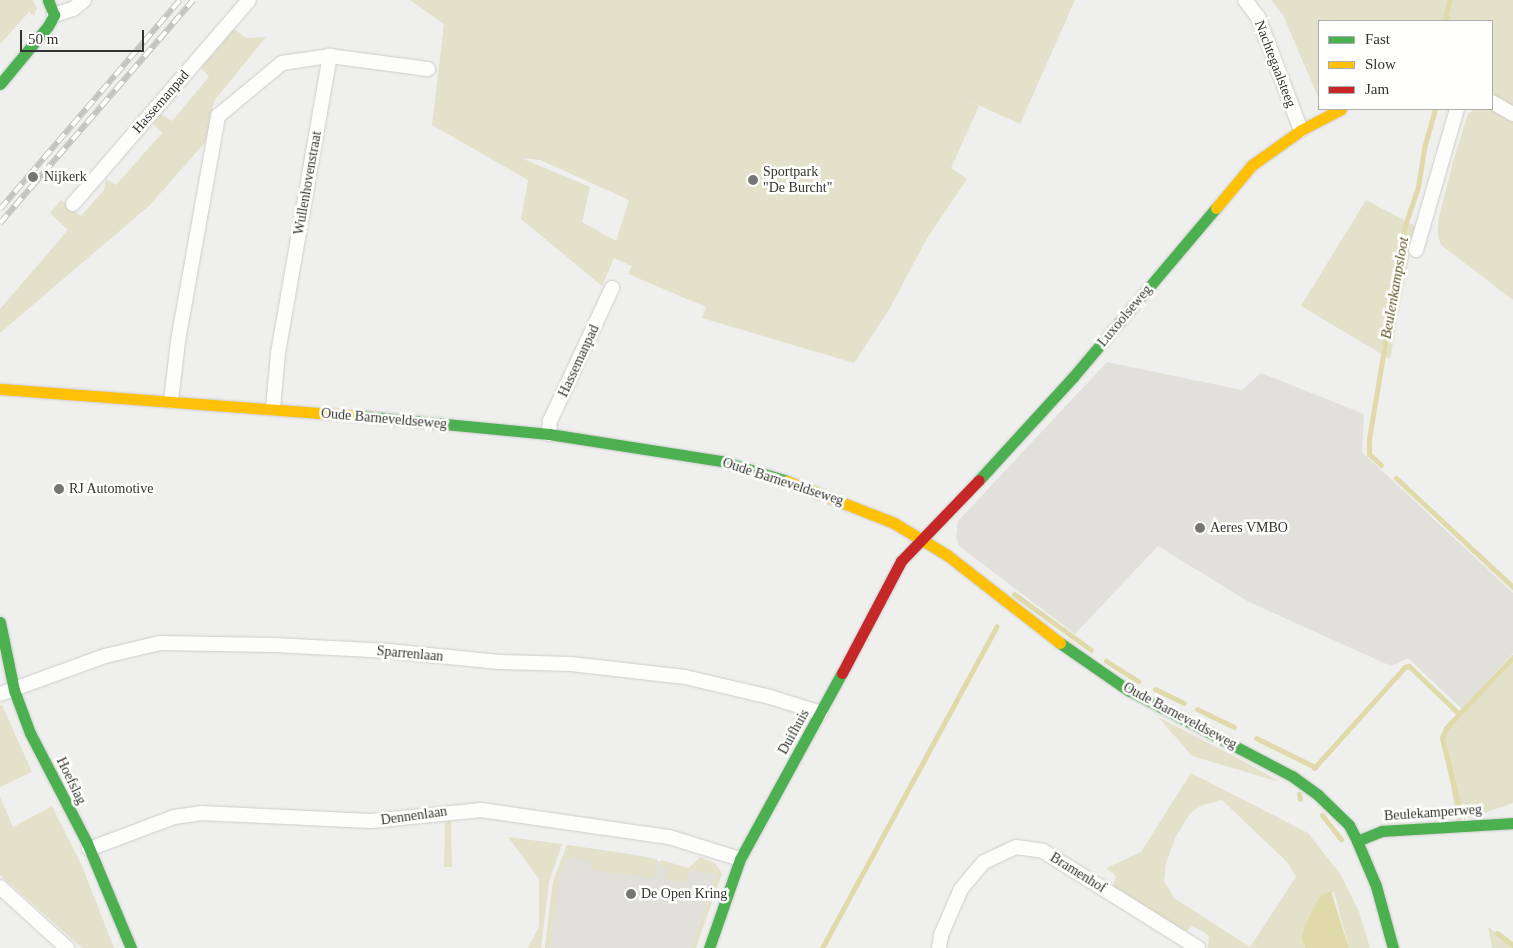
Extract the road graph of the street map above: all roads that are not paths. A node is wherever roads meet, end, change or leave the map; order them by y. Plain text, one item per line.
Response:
1 (48, 0) edge
2 (84, 0) edge
3 (249, 0) edge
4 (1245, 0) edge
5 (54, 14) junction
6 (330, 56) junction
7 (428, 69) dead end
8 (0, 84) edge
9 (1493, 103) edge
10 (1339, 110) edge
11 (1457, 110) edge
12 (1513, 114) edge
13 (1301, 130) junction
14 (73, 204) dead end
15 (1416, 250) dead end
16 (612, 288) dead end
17 (0, 389) edge
18 (171, 401) junction
19 (273, 408) junction
20 (549, 434) junction
21 (922, 540) junction
22 (0, 622) edge
23 (14, 690) junction
24 (0, 694) edge
25 (822, 713) junction
26 (1513, 824) edge
27 (1357, 841) junction
28 (89, 849) junction
29 (740, 858) junction
30 (0, 887) edge
31 (67, 948) edge
32 (131, 948) edge
33 (709, 948) edge
34 (939, 948) edge
35 (1198, 948) edge
36 (1393, 948) edge

1 - 5 street
2 - 5 street
3 - 14 street, Hassemanpad
4 - 13 street, Nachtegaalsteeg
5 - 8 street
6 - 7 street
6 - 18 street
6 - 19 street, Wullenhovenstraat
9 - 12 street
10 - 13 street, Luxoolseweg
11 - 15 street
13 - 21 street, Luxoolseweg
16 - 20 street, Hassemanpad
17 - 18 street, Oude Barneveldseweg
18 - 19 street, Oude Barneveldseweg
19 - 20 street, Oude Barneveldseweg
20 - 21 street, Oude Barneveldseweg
21 - 25 street, Duifhuis
21 - 27 street, Oude Barneveldseweg
22 - 23 street, Hoefslag
23 - 24 street, Sparrenlaan
23 - 25 street, Sparrenlaan
23 - 28 street, Hoefslag
25 - 29 street, Duifhuis
26 - 27 street, Beulekamperweg
27 - 36 street, Oude Barneveldseweg
28 - 29 street, Dennenlaan
28 - 32 street, Hoefslag
29 - 33 street, Duifhuis
30 - 31 street
34 - 35 street, Bramenhof

